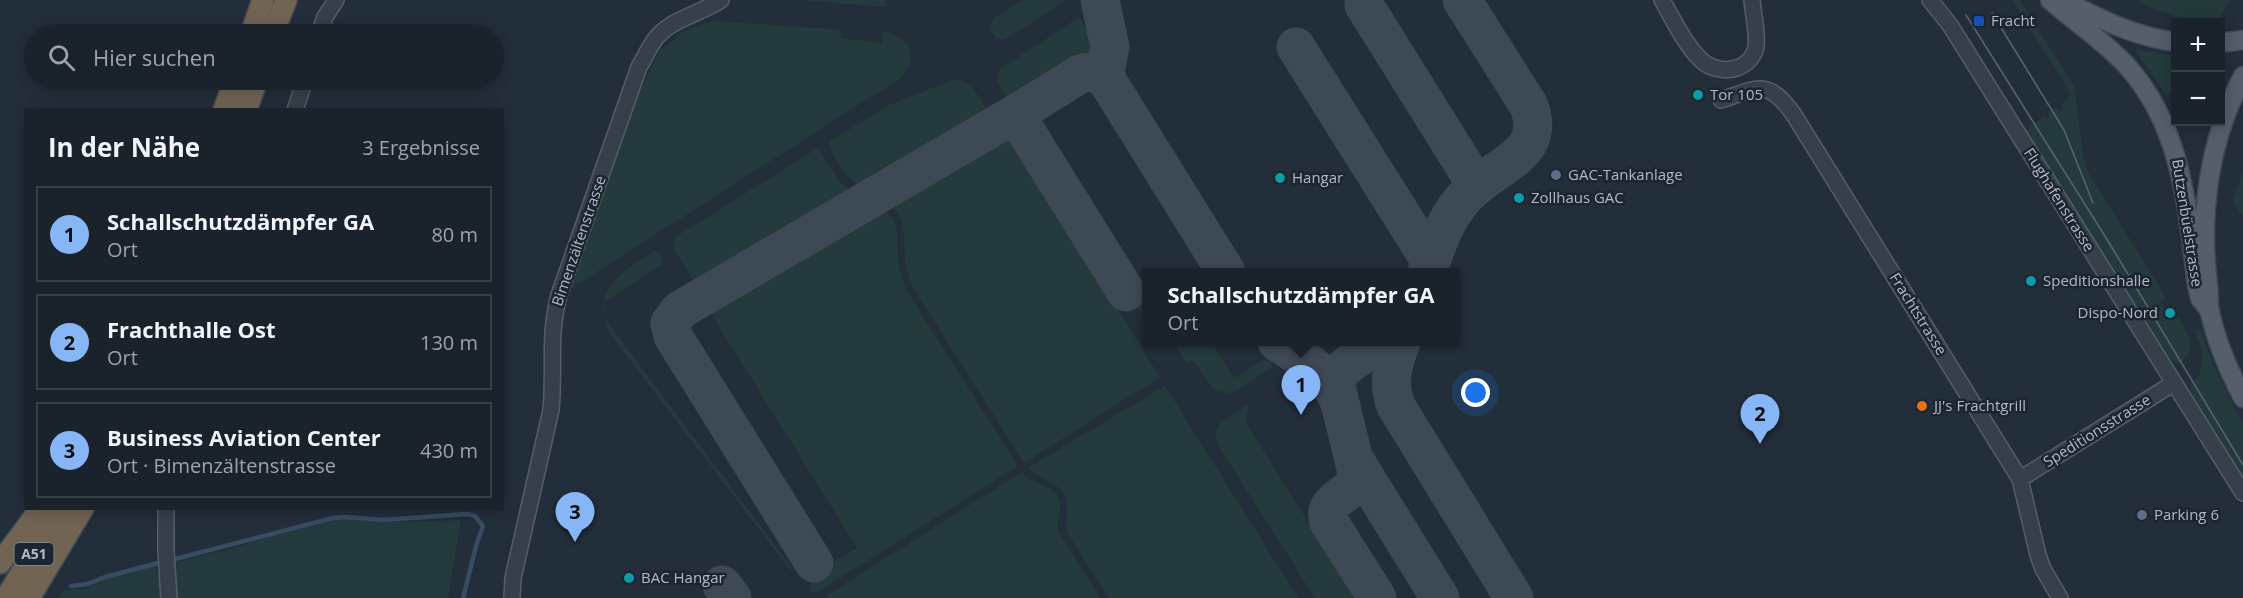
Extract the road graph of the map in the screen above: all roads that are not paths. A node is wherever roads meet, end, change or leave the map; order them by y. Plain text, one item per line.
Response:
1 (263, 0) edge
2 (286, 0) edge
3 (336, 0) edge
4 (721, 0) edge
5 (1662, 0) edge
6 (1752, 0) edge
7 (1930, 0) edge
8 (2050, 0) edge
9 (2063, 0) edge
10 (255, 24) edge
11 (277, 24) edge
12 (323, 24) edge
13 (2243, 40) edge
14 (2171, 41) edge
15 (2225, 42) edge
16 (2243, 76) edge
17 (231, 90) edge
18 (253, 90) edge
19 (301, 90) edge
20 (1721, 100) dead end
21 (225, 108) edge
22 (247, 108) edge
23 (296, 108) edge
24 (2210, 311) junction
25 (2174, 383) junction
26 (2243, 398) edge
27 (2020, 479) junction
28 (2243, 493) edge
29 (40, 510) edge
30 (60, 510) edge
31 (82, 510) edge
32 (166, 510) edge
33 (0, 563) edge
34 (6, 598) edge
35 (29, 598) edge
36 (170, 598) edge
37 (512, 598) edge
38 (2060, 598) edge

1 - 10 highway
2 - 11 highway
3 - 12 street
4 - 37 street, Bimenzältenstrasse
5 - 6 street
7 - 25 street, Flughafenstrasse
8 - 24 main road, Butzenbüelstrasse
9 - 14 main road
13 - 15 main road
16 - 24 main road
17 - 21 highway
18 - 22 highway
19 - 23 street
20 - 27 street, Frachtstrasse
24 - 26 main road
25 - 27 street, Speditionsstrasse
25 - 28 street, Flughafenstrasse
27 - 38 street, Frachtstrasse
29 - 33 highway
30 - 34 highway, A51
31 - 35 highway, A51
32 - 36 street

